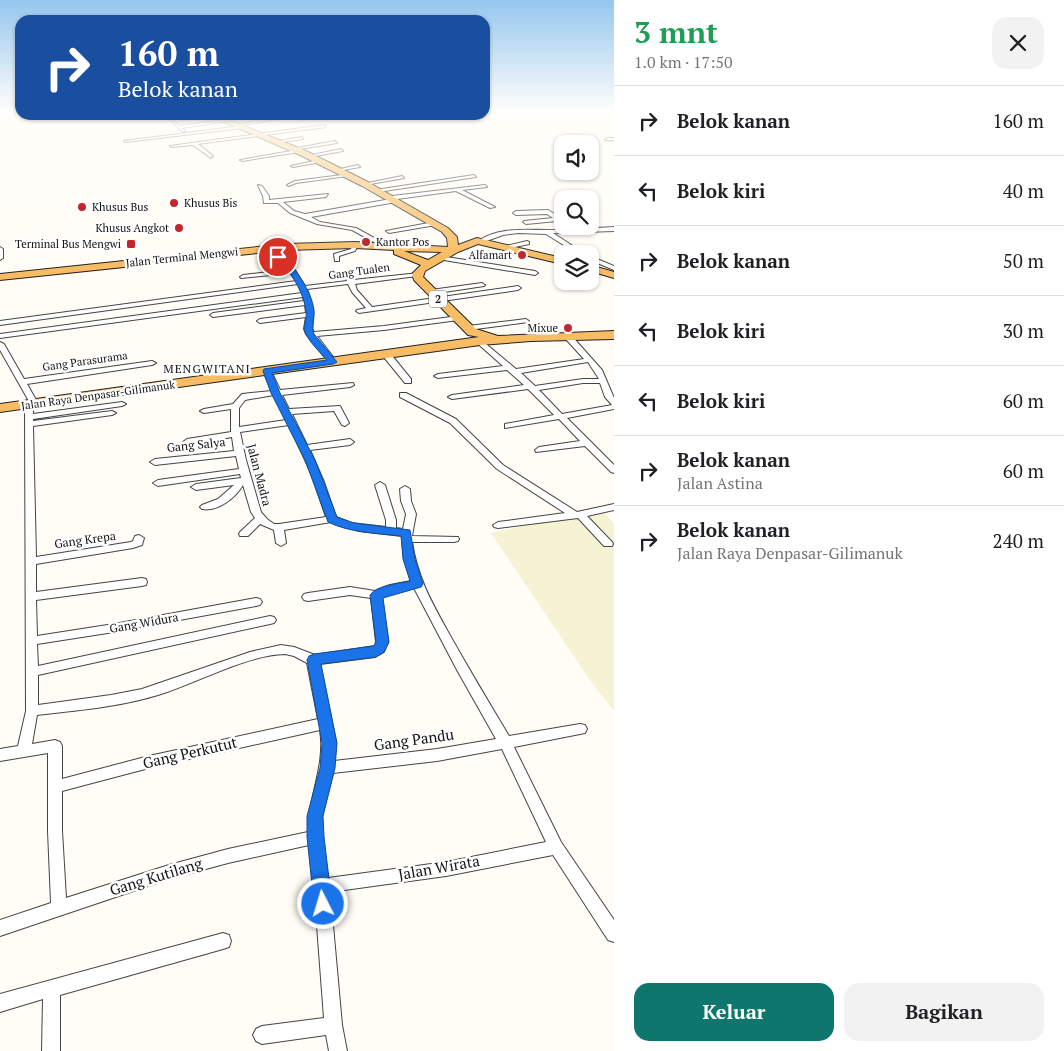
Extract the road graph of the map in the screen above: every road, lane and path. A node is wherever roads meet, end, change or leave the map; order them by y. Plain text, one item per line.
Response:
1 (269, 160) edge
2 (317, 160) edge
3 (272, 162) dead end
4 (323, 163) junction
5 (293, 166) dead end
6 (358, 166) dead end
7 (306, 167) dead end
8 (338, 170) junction
9 (437, 173) dead end
10 (348, 175) junction
11 (474, 176) dead end
12 (402, 177) dead end
13 (448, 179) junction
14 (366, 184) junction
15 (289, 185) dead end
16 (260, 186) dead end
17 (484, 186) dead end
18 (378, 190) junction
19 (456, 190) junction
20 (326, 195) dead end
21 (394, 199) junction
22 (279, 201) junction
23 (492, 207) dead end
24 (544, 208) dead end
25 (516, 213) dead end
26 (554, 215) edge
27 (305, 216) junction
28 (554, 216) edge
29 (554, 220) edge
30 (526, 222) dead end
31 (434, 224) junction
32 (614, 228) edge
33 (445, 230) junction
34 (599, 230) edge
35 (389, 231) dead end
36 (547, 232) junction
37 (554, 232) edge
38 (481, 241) junction
39 (527, 242) dead end
40 (568, 245) edge
41 (386, 246) junction
42 (354, 247) junction
43 (504, 247) junction
44 (0, 249) edge
45 (270, 249) junction
46 (454, 250) junction
47 (0, 258) edge
48 (440, 258) junction
49 (337, 260) dead end
50 (554, 260) edge
51 (599, 262) edge
52 (428, 264) junction
53 (614, 268) edge
54 (599, 270) edge
55 (293, 271) junction
56 (535, 273) dead end
57 (348, 274) dead end
58 (417, 274) junction
59 (614, 274) edge
60 (0, 278) edge
61 (243, 278) dead end
62 (353, 282) junction
63 (482, 285) dead end
64 (518, 288) dead end
65 (304, 292) junction
66 (435, 296) junction
67 (371, 310) junction
68 (359, 311) dead end
69 (311, 314) junction
70 (213, 315) dead end
71 (459, 317) junction
72 (260, 321) dead end
73 (526, 321) dead end
74 (0, 323) edge
75 (473, 333) junction
76 (310, 334) junction
77 (614, 335) edge
78 (0, 336) edge
79 (567, 336) junction
80 (0, 344) edge
81 (386, 354) junction
82 (589, 360) junction
83 (333, 362) junction
84 (152, 364) dead end
85 (512, 369) junction
86 (267, 371) junction
87 (438, 376) dead end
88 (408, 381) dead end
89 (603, 381) junction
90 (21, 382) junction
91 (350, 385) dead end
92 (531, 387) junction
93 (276, 393) junction
94 (403, 395) dead end
95 (452, 397) dead end
96 (614, 403) edge
97 (122, 404) dead end
98 (236, 406) junction
99 (614, 407) edge
100 (0, 408) edge
101 (204, 411) dead end
102 (286, 412) junction
103 (31, 413) junction
104 (112, 413) dead end
105 (561, 417) junction
106 (291, 422) junction
107 (345, 422) dead end
108 (508, 426) dead end
109 (235, 431) junction
110 (213, 432) dead end
111 (187, 442) dead end
112 (350, 442) dead end
113 (587, 442) junction
114 (304, 448) junction
115 (539, 450) dead end
116 (240, 453) junction
117 (155, 462) dead end
118 (614, 470) edge
119 (245, 477) junction
120 (158, 483) dead end
121 (380, 485) dead end
122 (196, 487) dead end
123 (404, 489) dead end
124 (205, 507) dead end
125 (614, 507) edge
126 (578, 515) junction
127 (260, 519) junction
128 (332, 519) junction
129 (498, 525) dead end
130 (278, 527) junction
131 (391, 530) junction
132 (244, 534) dead end
133 (406, 536) junction
134 (139, 538) dead end
135 (454, 540) dead end
136 (281, 543) dead end
137 (612, 546) edge
138 (30, 560) junction
139 (142, 582) dead end
140 (417, 584) junction
141 (376, 595) junction
142 (30, 597) junction
143 (308, 597) dead end
144 (256, 602) dead end
145 (270, 620) dead end
146 (31, 641) junction
147 (314, 660) junction
148 (31, 672) junction
149 (32, 711) junction
150 (326, 723) junction
151 (580, 729) dead end
152 (505, 742) junction
153 (24, 750) junction
154 (0, 755) edge
155 (328, 768) junction
156 (55, 787) junction
157 (315, 837) junction
158 (556, 847) junction
159 (322, 886) junction
160 (59, 909) junction
161 (0, 928) edge
162 (614, 934) edge
163 (223, 941) dead end
164 (52, 988) junction
165 (0, 1004) edge
166 (333, 1025) junction
167 (262, 1035) dead end
168 (52, 1051) edge
169 (338, 1051) edge

1 - 3 street
2 - 4 highway
4 - 5 street
4 - 7 street
4 - 8 highway
6 - 8 street
8 - 10 highway
9 - 13 street
10 - 14 highway
10 - 15 street
11 - 13 street
12 - 14 street
13 - 18 street
14 - 18 highway
16 - 22 street
17 - 19 street
18 - 21 highway
19 - 21 street
19 - 23 street
20 - 22 street
21 - 27 street
21 - 31 highway
22 - 27 street
24 - 26 street
25 - 28 street
27 - 41 street
29 - 30 street
31 - 33 highway
31 - 35 street
32 - 34 street
33 - 38 highway
33 - 46 highway
36 - 37 street
36 - 38 street
36 - 40 street
38 - 43 highway
38 - 46 highway
39 - 43 street
41 - 42 highway, Jalan Terminal Mengwi
41 - 46 highway, Jalan Terminal Mengwi
42 - 45 highway, Jalan Terminal Mengwi
42 - 45 highway, Jalan Terminal Mengwi
42 - 49 street
42 - 52 highway, Jalan Terminal Mengwi
43 - 50 highway
44 - 47 street
45 - 55 street
45 - 60 highway, Jalan Terminal Mengwi
46 - 48 highway
48 - 52 highway
48 - 56 street
51 - 53 street
52 - 58 highway
54 - 59 highway
55 - 61 street
55 - 65 street
57 - 62 street
58 - 62 street, Gang Tualen
58 - 66 highway, 2
62 - 65 street, Gang Tualen
62 - 67 street
63 - 66 street
64 - 66 street
65 - 69 street
65 - 70 street
65 - 74 street
65 - 78 street
66 - 67 street
66 - 71 highway, 2
67 - 68 street
69 - 72 street
69 - 76 street
71 - 75 highway, 2
71 - 76 street
73 - 75 street
75 - 79 highway, Jalan Raya Denpasar-Gilimanuk
75 - 81 highway, Jalan Raya Denpasar-Gilimanuk
75 - 85 street
76 - 83 street
77 - 79 highway, Jalan Raya Denpasar-Gilimanuk
79 - 82 street
80 - 90 street
81 - 83 highway, Jalan Raya Denpasar-Gilimanuk
81 - 88 street
82 - 85 street
82 - 89 street
83 - 86 highway, Jalan Raya Denpasar-Gilimanuk
84 - 90 street, Gang Parasurama
85 - 87 street
85 - 92 street
86 - 93 street
86 - 103 highway, Jalan Raya Denpasar-Gilimanuk
89 - 92 street
89 - 96 street
90 - 103 street
91 - 93 street
92 - 95 street
92 - 105 street
93 - 98 street
93 - 102 street
94 - 126 street
97 - 103 street
98 - 101 street
98 - 109 street, Jalan Madra
99 - 105 street
100 - 103 highway, Jalan Raya Denpasar-Gilimanuk
102 - 106 street
102 - 107 street
103 - 104 street
103 - 138 street
105 - 108 street
105 - 113 street
106 - 109 street
106 - 114 street
109 - 110 street
109 - 111 street
109 - 116 street, Jalan Madra
112 - 114 street
113 - 115 street
113 - 118 street
114 - 128 street
116 - 117 street, Gang Salya
116 - 119 street, Jalan Madra
119 - 120 street
119 - 122 street
119 - 124 street
119 - 127 street, Jalan Madra
121 - 131 street
123 - 133 street
125 - 126 street
126 - 129 street
126 - 137 street
127 - 130 street, Jalan Madra
127 - 132 street
128 - 130 street
128 - 131 street
130 - 136 street
131 - 133 street
133 - 135 street
133 - 140 street
134 - 138 street, Gang Krepa
138 - 142 street
139 - 142 street
140 - 141 street
140 - 152 street
141 - 143 street
141 - 147 street
142 - 146 street
144 - 146 street, Gang Widura
145 - 148 street
146 - 148 street
147 - 149 street
147 - 150 street
148 - 149 street
149 - 153 street
150 - 155 street
150 - 156 street, Gang Perkutut
151 - 152 street, Gang Pandu
152 - 155 street, Gang Pandu
152 - 158 street
153 - 154 street
153 - 156 street
155 - 157 street
156 - 160 street
157 - 159 street
157 - 160 street, Gang Kutilang
158 - 159 street, Jalan Wirata
158 - 162 street
159 - 166 street
160 - 161 street, Gang Kutilang
163 - 164 street
164 - 165 street
164 - 168 street
166 - 167 street
166 - 169 street

